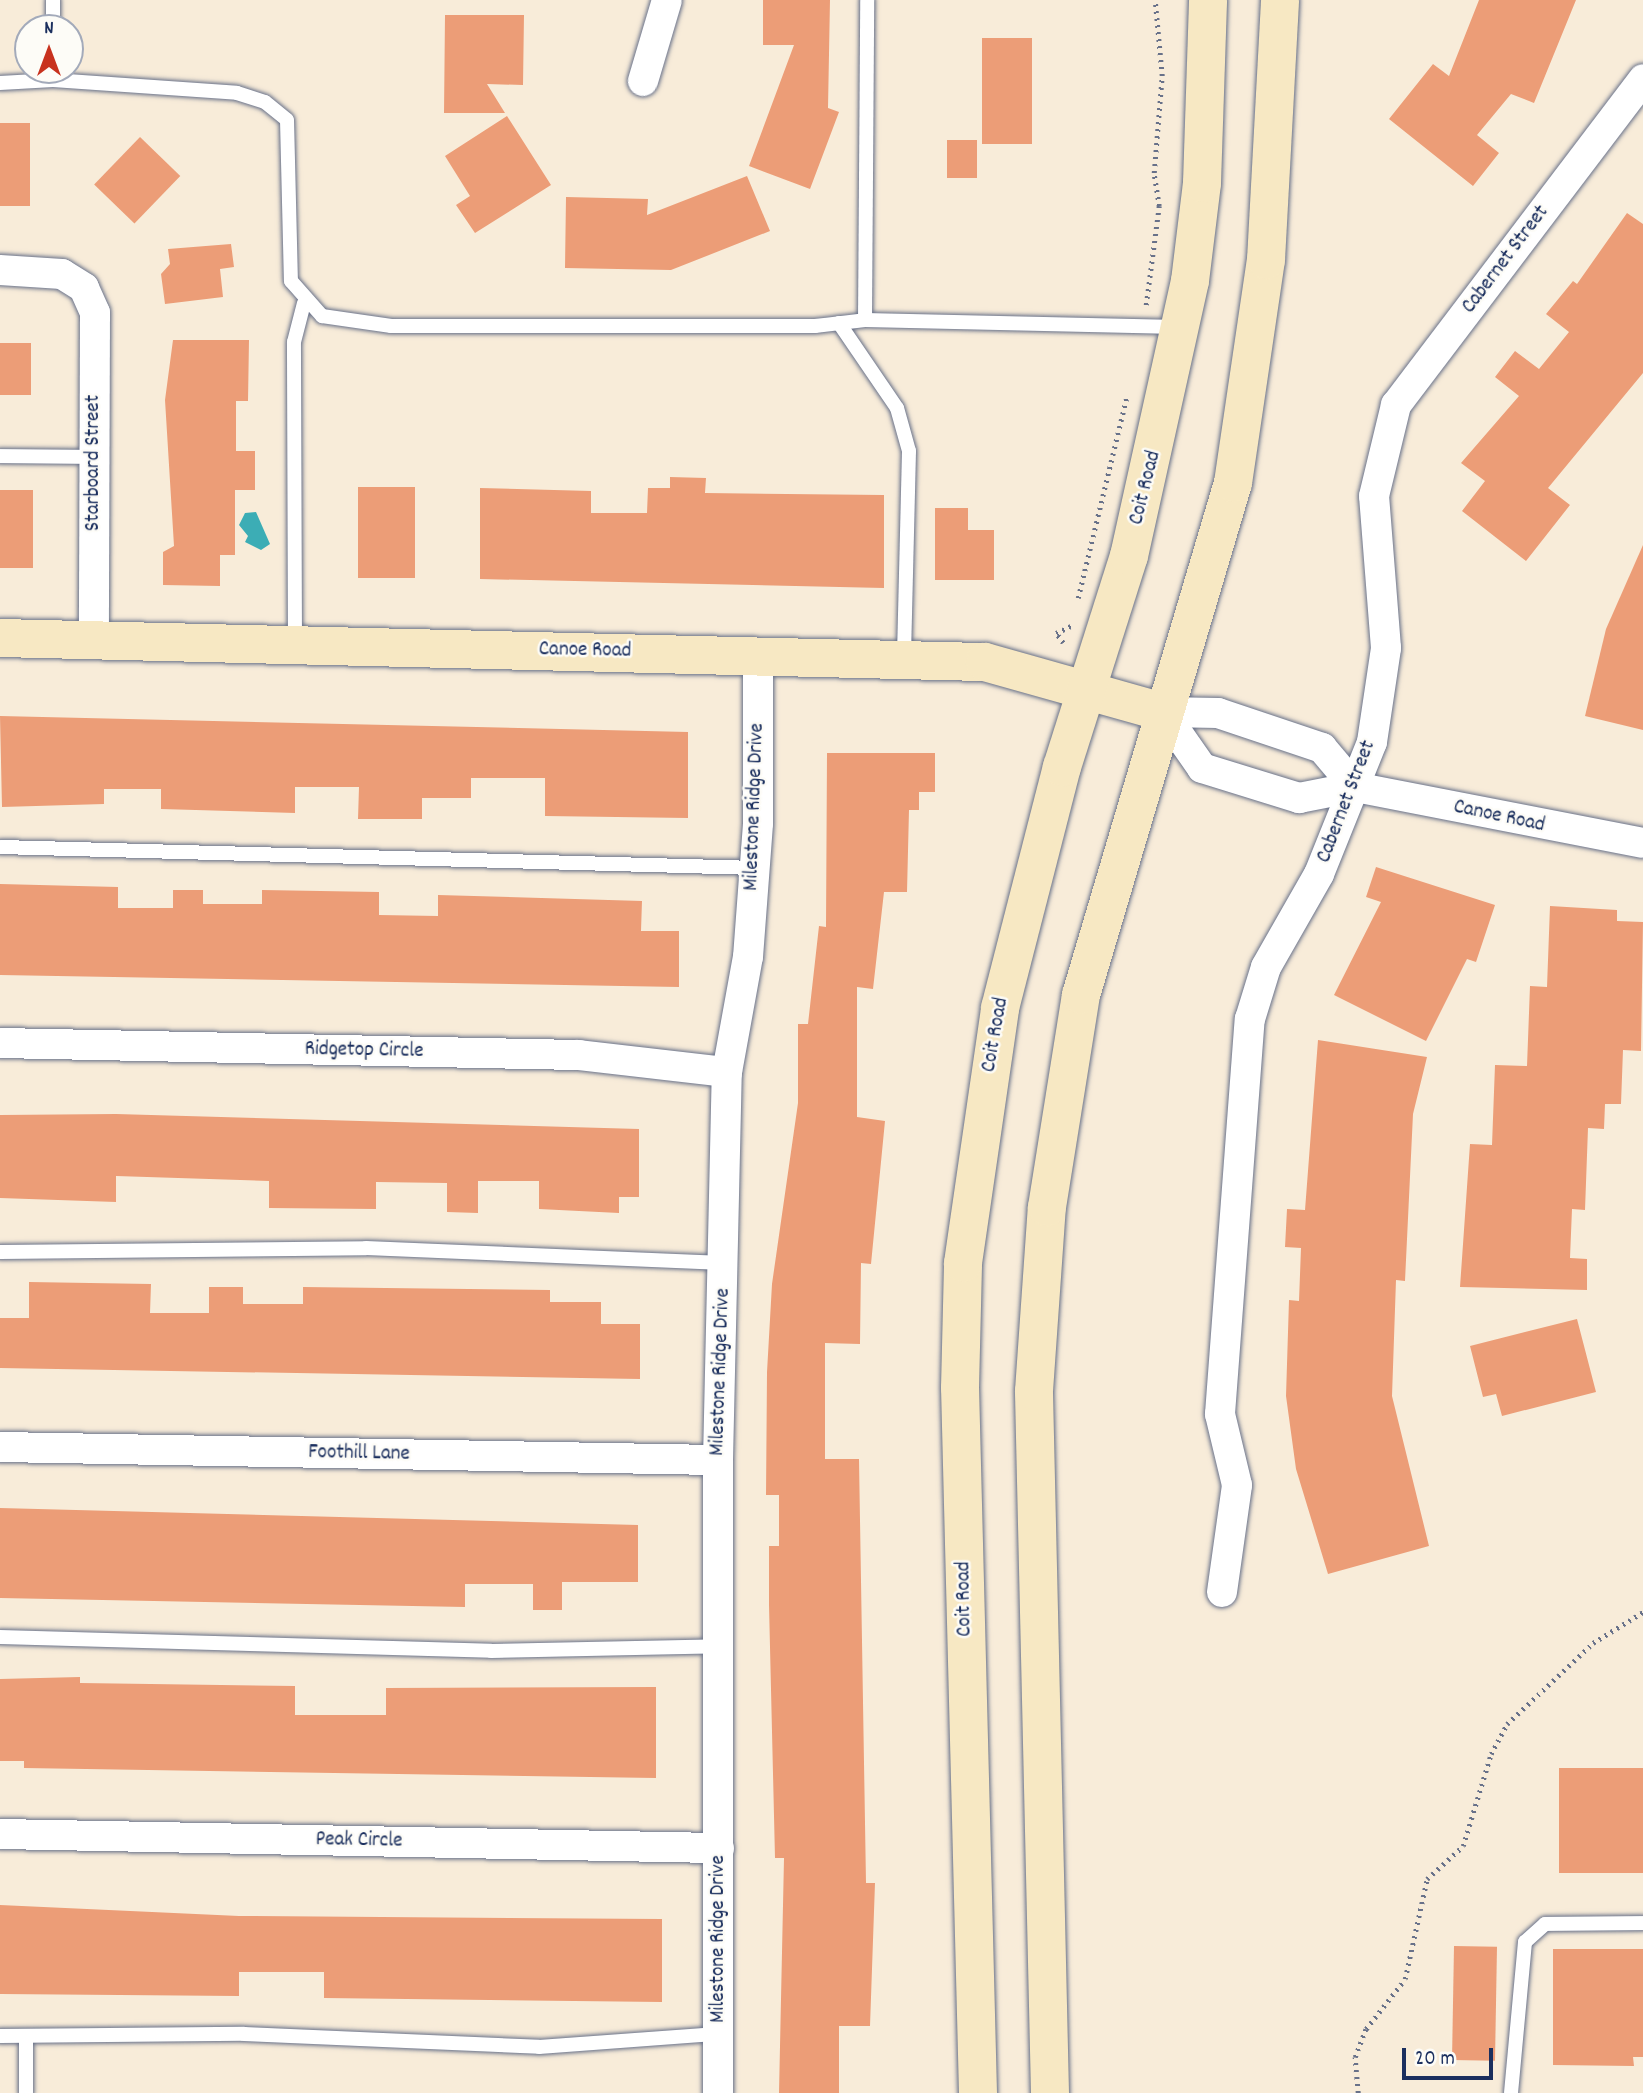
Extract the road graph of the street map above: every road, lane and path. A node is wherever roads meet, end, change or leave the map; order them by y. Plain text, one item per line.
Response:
1 (667, 0) edge
2 (867, 0) edge
3 (1208, 0) edge
4 (1280, 0) edge
5 (84, 78) edge
6 (1643, 79) edge
7 (643, 81) dead end
8 (0, 270) edge
9 (304, 303) junction
10 (865, 320) junction
11 (839, 323) junction
12 (1180, 327) junction
13 (0, 456) edge
14 (94, 457) junction
15 (0, 638) edge
16 (94, 640) junction
17 (295, 645) junction
18 (758, 654) junction
19 (904, 659) junction
20 (1089, 687) junction
21 (1163, 712) junction
22 (1356, 787) junction
23 (1643, 843) edge
24 (0, 847) edge
25 (755, 868) junction
26 (0, 1043) edge
27 (727, 1072) junction
28 (0, 1252) edge
29 (724, 1263) junction
30 (0, 1447) edge
31 (718, 1460) junction
32 (1222, 1592) dead end
33 (1643, 1612) edge
34 (0, 1637) edge
35 (720, 1646) junction
36 (0, 1833) edge
37 (719, 1848) junction
38 (1643, 1923) edge
39 (718, 2034) junction
40 (0, 2036) edge
41 (26, 2036) junction
42 (26, 2093) edge
43 (718, 2093) edge
44 (978, 2093) edge
45 (1049, 2093) edge
46 (1358, 2093) edge
47 (1511, 2093) edge

1 - 7 street
2 - 10 lane
3 - 12 main road, Coit Road
4 - 21 main road
5 - 9 lane
6 - 22 street, Cabernet Street
8 - 14 street, Starboard Street
9 - 11 lane
9 - 17 lane
10 - 11 lane
10 - 12 lane
11 - 19 lane
12 - 20 main road, Coit Road
13 - 14 lane
14 - 16 street, Starboard Street
15 - 16 main road, Canoe Road
16 - 17 main road, Canoe Road
17 - 18 main road, Canoe Road
18 - 19 main road, Canoe Road
18 - 25 street, Milestone Ridge Drive
19 - 20 main road, Canoe Road
20 - 21 main road, Canoe Road
20 - 44 main road, Coit Road
21 - 22 street, Canoe Road
21 - 22 street, Canoe Road
21 - 45 main road
22 - 23 street, Canoe Road
22 - 32 street, Cabernet Street
24 - 25 lane
25 - 27 street, Milestone Ridge Drive
26 - 27 street, Ridgetop Circle
27 - 29 street, Milestone Ridge Drive
28 - 29 lane
29 - 31 street, Milestone Ridge Drive
30 - 31 street, Foothill Lane
31 - 35 street, Milestone Ridge Drive
33 - 46 path
34 - 35 lane
35 - 37 street, Milestone Ridge Drive
36 - 37 street, Peak Circle
37 - 39 street, Milestone Ridge Drive
38 - 47 lane
39 - 41 lane
39 - 43 street, Milestone Ridge Drive
40 - 41 lane
41 - 42 lane

